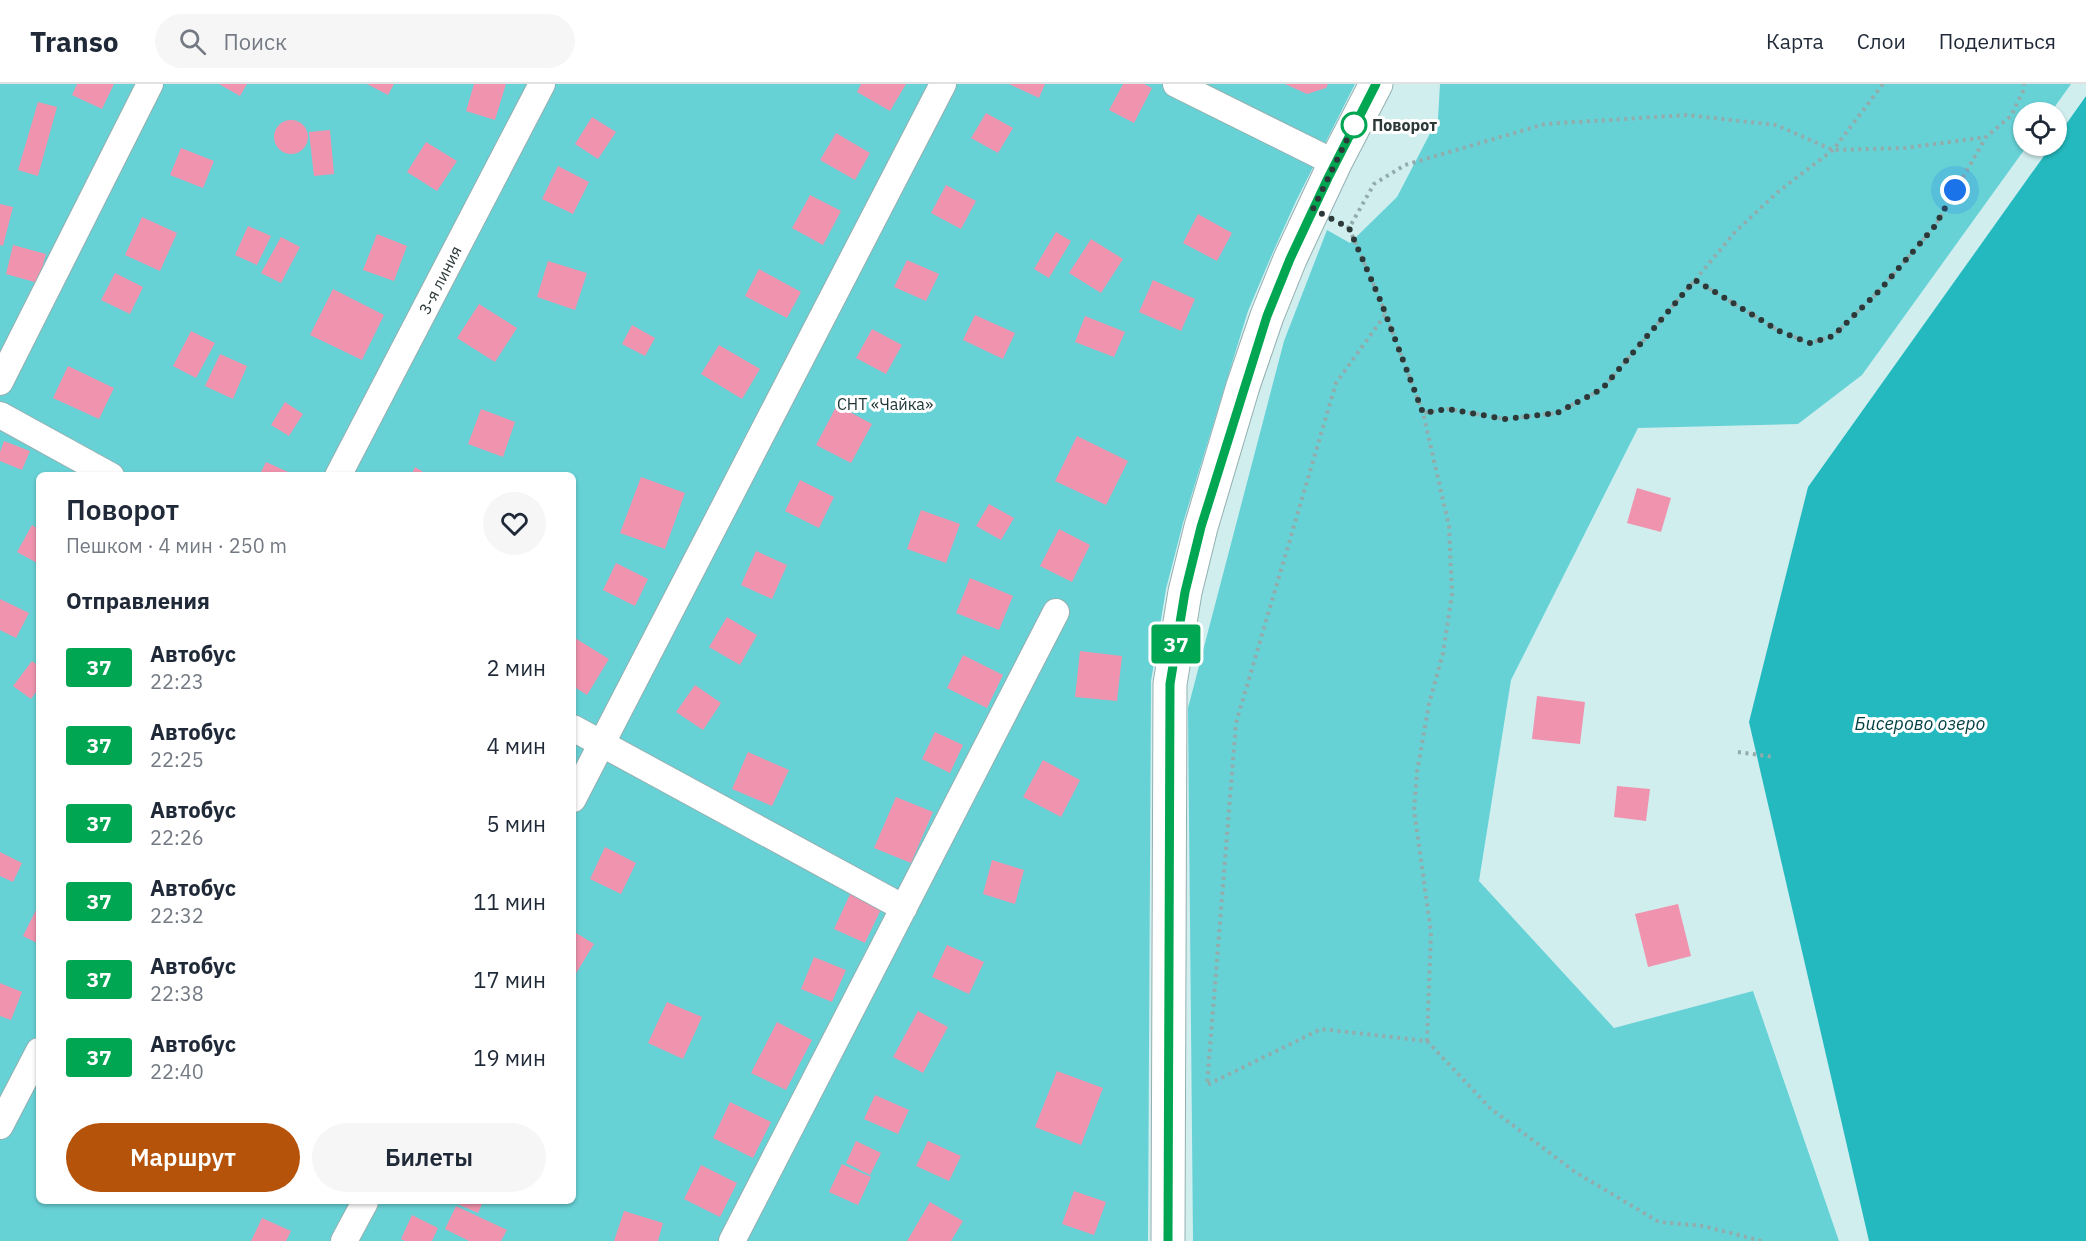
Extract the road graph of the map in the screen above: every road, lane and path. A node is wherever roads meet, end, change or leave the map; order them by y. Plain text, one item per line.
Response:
1 (150, 84) edge
2 (542, 84) edge
3 (943, 84) edge
4 (1176, 84) edge
5 (1376, 84) edge
6 (1882, 84) edge
7 (2024, 84) edge
8 (1986, 136) junction
9 (1833, 150) junction
10 (1335, 163) junction
11 (1313, 209) junction
12 (1349, 228) junction
13 (1695, 280) junction
14 (1385, 315) junction
15 (0, 382) edge
16 (1423, 413) junction
17 (0, 415) edge
18 (104, 472) edge
19 (340, 472) edge
20 (1056, 612) dead end
21 (576, 730) edge
22 (602, 744) junction
23 (1738, 752) dead end
24 (1774, 757) dead end
25 (576, 794) edge
26 (904, 908) junction
27 (1427, 1041) junction
28 (36, 1057) edge
29 (0, 1126) edge
30 (364, 1204) edge
31 (344, 1241) edge
32 (732, 1241) edge
33 (1168, 1241) edge
34 (1762, 1241) edge

1 - 15 street
2 - 19 street, 3-я линия
3 - 22 street
4 - 10 street
5 - 10 main road
6 - 9 path
7 - 8 path
8 - 9 path
8 - 13 path
9 - 12 path
9 - 13 path
10 - 11 main road
11 - 12 path
11 - 33 main road
12 - 14 path
13 - 16 path
14 - 16 path
14 - 27 path
16 - 27 path
17 - 18 street
20 - 26 street
21 - 22 street
22 - 25 street
22 - 26 street
23 - 24 path
26 - 32 street
27 - 34 path
28 - 29 street
30 - 31 street

